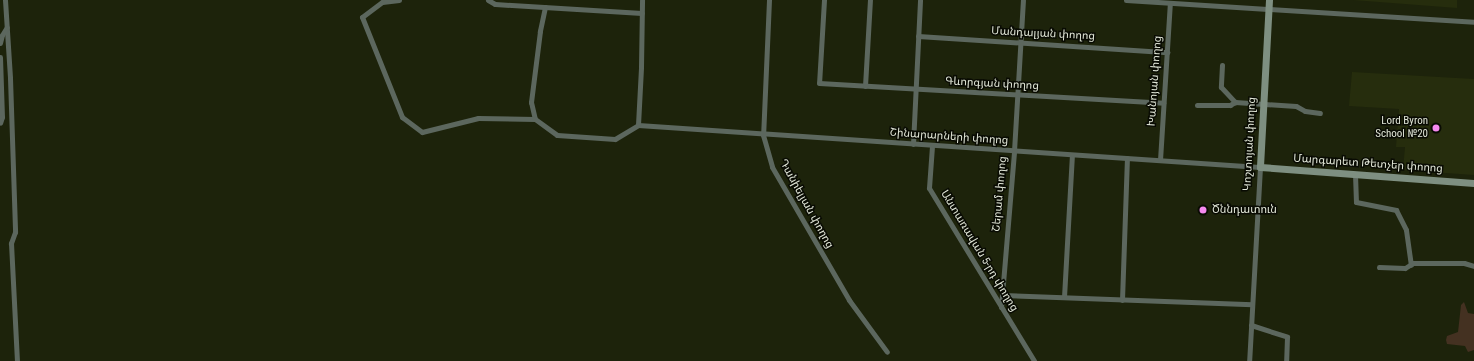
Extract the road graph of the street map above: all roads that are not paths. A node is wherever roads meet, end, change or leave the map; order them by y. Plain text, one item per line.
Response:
1 (5, 0) edge
2 (399, 0) edge
3 (489, 0) edge
4 (642, 0) edge
5 (769, 0) edge
6 (824, 0) edge
7 (870, 0) edge
8 (920, 0) edge
9 (1023, 0) edge
10 (1126, 0) edge
11 (1269, 0) edge
12 (1170, 3) junction
13 (545, 7) junction
14 (1268, 8) junction
15 (642, 13) junction
16 (1474, 22) edge
17 (7, 27) junction
18 (918, 36) junction
19 (0, 43) edge
20 (1020, 43) junction
21 (1167, 52) junction
22 (0, 56) edge
23 (1222, 65) dead end
24 (864, 86) junction
25 (916, 90) junction
26 (1016, 95) junction
27 (1235, 102) junction
28 (1163, 103) junction
29 (1263, 104) junction
30 (1197, 105) dead end
31 (1320, 113) dead end
32 (535, 119) junction
33 (0, 123) edge
34 (638, 125) junction
35 (763, 135) junction
36 (913, 144) junction
37 (932, 146) junction
38 (1014, 151) junction
39 (1072, 155) junction
40 (1127, 158) junction
41 (1160, 160) junction
42 (1260, 167) junction
43 (1355, 174) junction
44 (1474, 183) edge
45 (1411, 265) junction
46 (1474, 266) edge
47 (1379, 267) dead end
48 (1002, 295) junction
49 (1064, 297) junction
50 (1122, 300) junction
51 (1252, 304) junction
52 (1001, 307) junction
53 (1251, 325) junction
54 (887, 352) dead end
55 (17, 361) edge
56 (1034, 361) edge
57 (1249, 361) edge
58 (1286, 361) edge

1 - 17 street
2 - 32 street
3 - 13 street
4 - 15 street
5 - 35 street, Դանիելյան փողոց
6 - 24 street, Գևորգյան փողոց
7 - 24 street
8 - 18 street
9 - 20 street, Շերամ փողոց
10 - 12 street
11 - 14 street, Կոշտոյան փողոց
12 - 14 street
12 - 21 street, Խանոյան փողոց
13 - 15 street
13 - 32 street
14 - 16 street
14 - 29 street, Կոշտոյան փողոց
15 - 34 street
17 - 19 street
17 - 55 street
18 - 20 street, Մանդալյան փողոց
18 - 25 street
20 - 21 street, Մանդալյան փողոց
20 - 26 street, Շերամ փողոց
21 - 28 street, Խանոյան փողոց
22 - 33 street
23 - 27 street
24 - 25 street, Գևորգյան փողոց
25 - 26 street, Գևորգյան փողոց
25 - 36 street
26 - 28 street, Գևորգյան փողոց
26 - 38 street, Շերամ փողոց
27 - 29 street
27 - 30 street
28 - 41 street, Խանոյան փողոց
29 - 31 street
29 - 42 street, Կոշտոյան փողոց
32 - 34 street
34 - 35 street, Շինարարների փողոց
35 - 36 street, Շինարարների փողոց
35 - 54 street, Դանիելյան փողոց
36 - 37 street, Շինարարների փողոց
37 - 38 street, Շինարարների փողոց
37 - 52 street, Անտառավան 5-րդ փողոց
38 - 39 street, Շինարարների փողոց
38 - 48 street, Շերամ փողոց
39 - 40 street, Շինարարների փողոց
39 - 49 street
40 - 41 street, Շինարարների փողոց
40 - 50 street
41 - 42 street, Շինարարների փողոց
42 - 43 street, Մարգարետ Թետչեր փողոց
42 - 51 street, Կոշտոյան փողոց
43 - 44 street, Մարգարետ Թետչեր փողոց
43 - 45 street
45 - 46 street
45 - 47 street
48 - 49 street
48 - 52 street, Շերամ փողոց
49 - 50 street
50 - 51 street
51 - 53 street, Կոշտոյան փողոց
52 - 56 street, Անտառավան 5-րդ փողոց
53 - 57 street, Կոշտոյան փողոց
53 - 58 street

